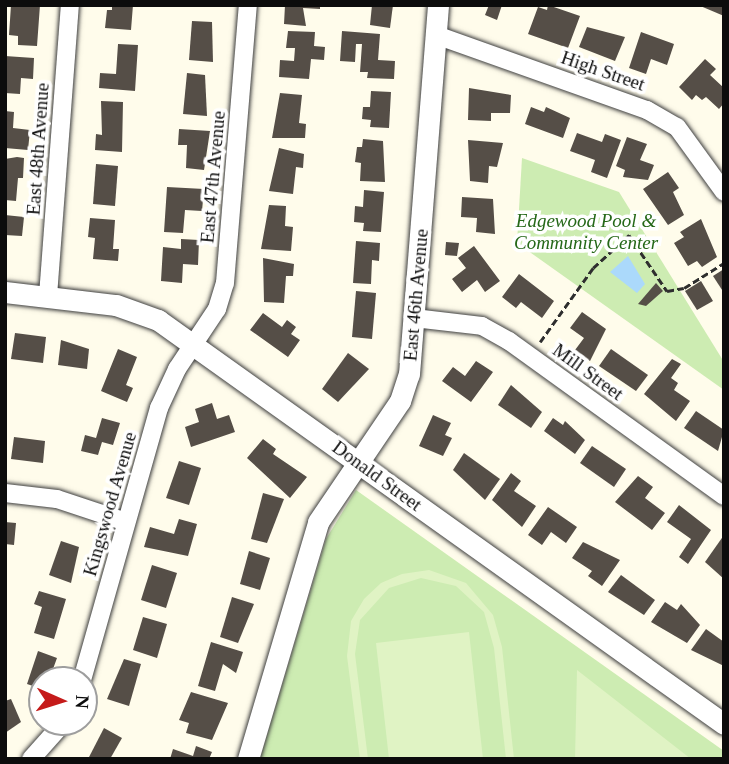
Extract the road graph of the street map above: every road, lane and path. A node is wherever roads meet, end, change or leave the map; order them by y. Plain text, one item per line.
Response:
1 (70, 5) edge
2 (248, 5) edge
3 (438, 5) edge
4 (436, 35) junction
5 (724, 192) edge
6 (724, 263) edge
7 (5, 292) edge
8 (47, 296) junction
9 (414, 318) junction
10 (193, 345) junction
11 (530, 357) junction
12 (357, 462) junction
13 (5, 493) edge
14 (724, 496) edge
15 (126, 522) junction
16 (86, 666) edge
17 (724, 724) edge
18 (51, 736) edge
19 (30, 759) edge
20 (248, 759) edge

1 - 8 street, East 48th Avenue
2 - 10 street, East 47th Avenue
3 - 4 street, East 46th Avenue
4 - 5 street, High Street
4 - 9 street, East 46th Avenue
6 - 11 path
7 - 8 street, Donald Street
8 - 10 street, Donald Street
9 - 11 street, Mill Street
9 - 12 street, East 46th Avenue
10 - 12 street, Donald Street
10 - 15 street, Kingswood Avenue
11 - 14 street, Mill Street
12 - 17 street, Donald Street
12 - 20 street, East 46th Avenue
13 - 15 street
15 - 16 street, Kingswood Avenue
18 - 19 street

